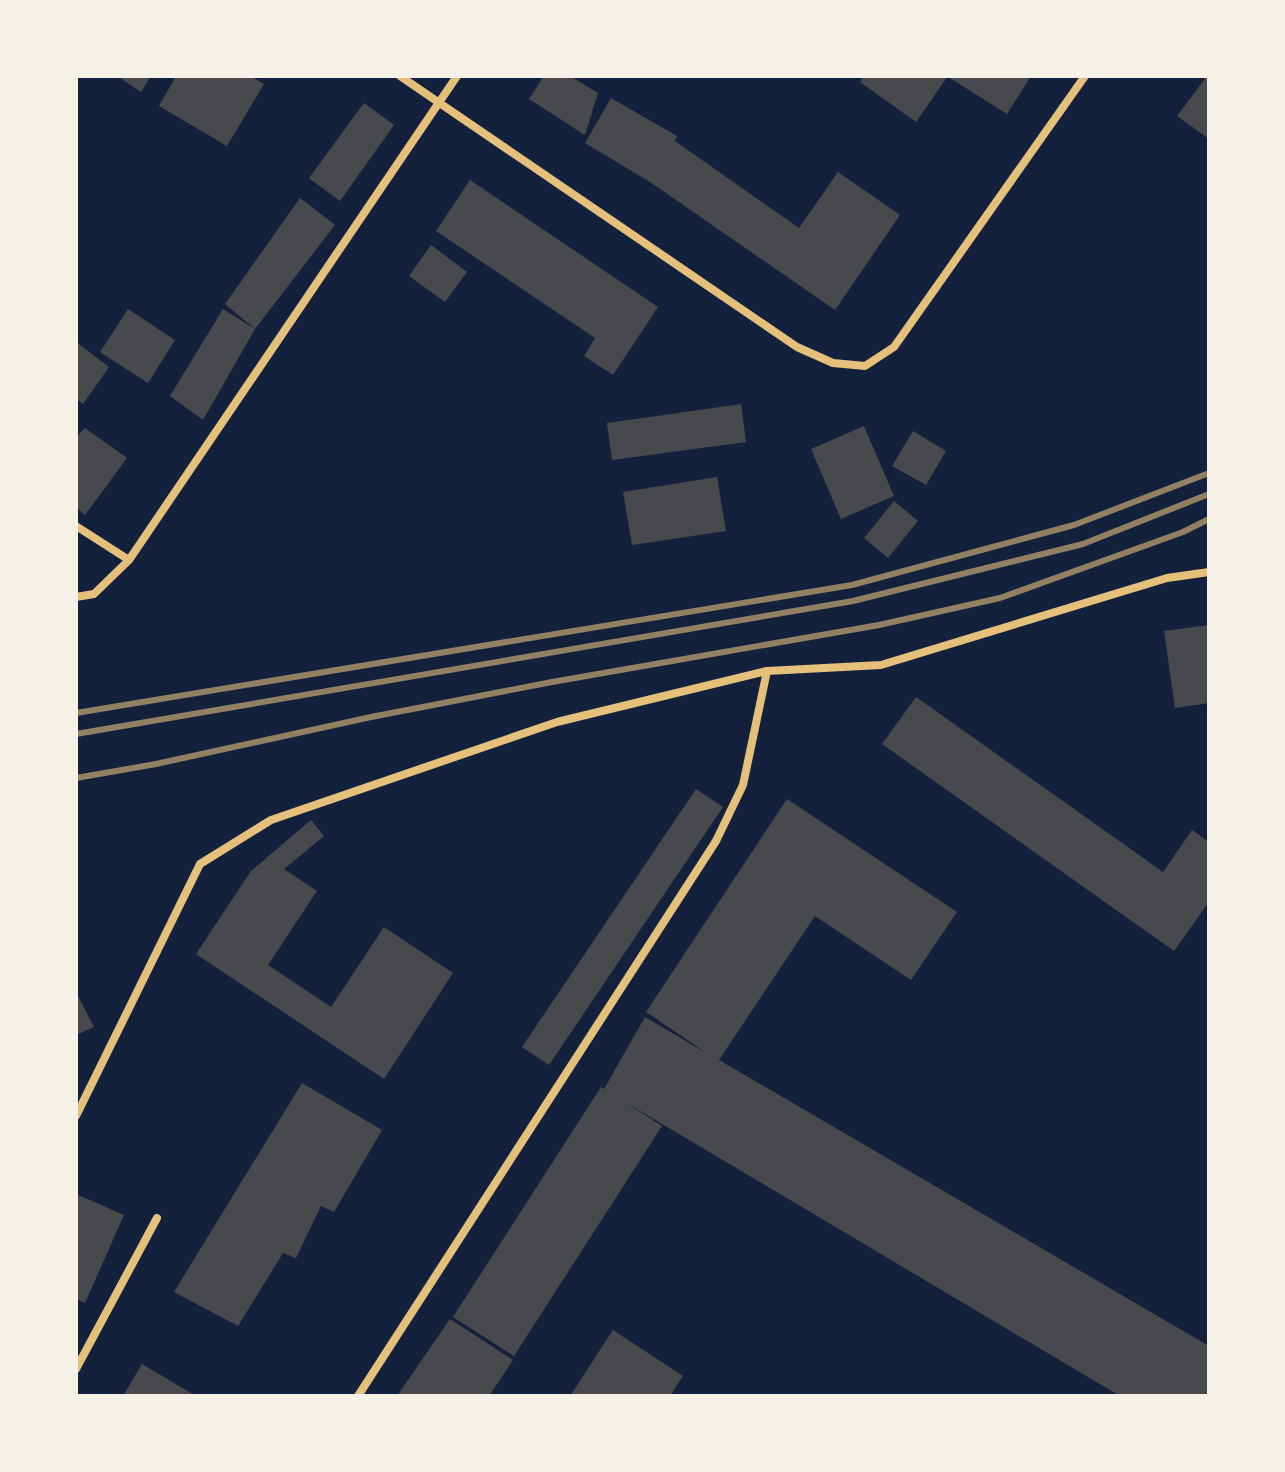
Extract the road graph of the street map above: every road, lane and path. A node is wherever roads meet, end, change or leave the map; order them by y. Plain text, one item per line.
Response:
1 (400, 76) edge
2 (457, 76) edge
3 (1085, 76) edge
4 (438, 103) junction
5 (76, 526) edge
6 (129, 560) junction
7 (1209, 572) edge
8 (76, 597) edge
9 (767, 671) junction
10 (76, 1116) edge
11 (157, 1218) dead end
12 (76, 1369) edge
13 (358, 1396) edge

1 - 4 street
2 - 4 street
3 - 4 street
4 - 6 street
5 - 6 street
6 - 8 street
7 - 9 street
9 - 10 street
9 - 13 street
11 - 12 street

